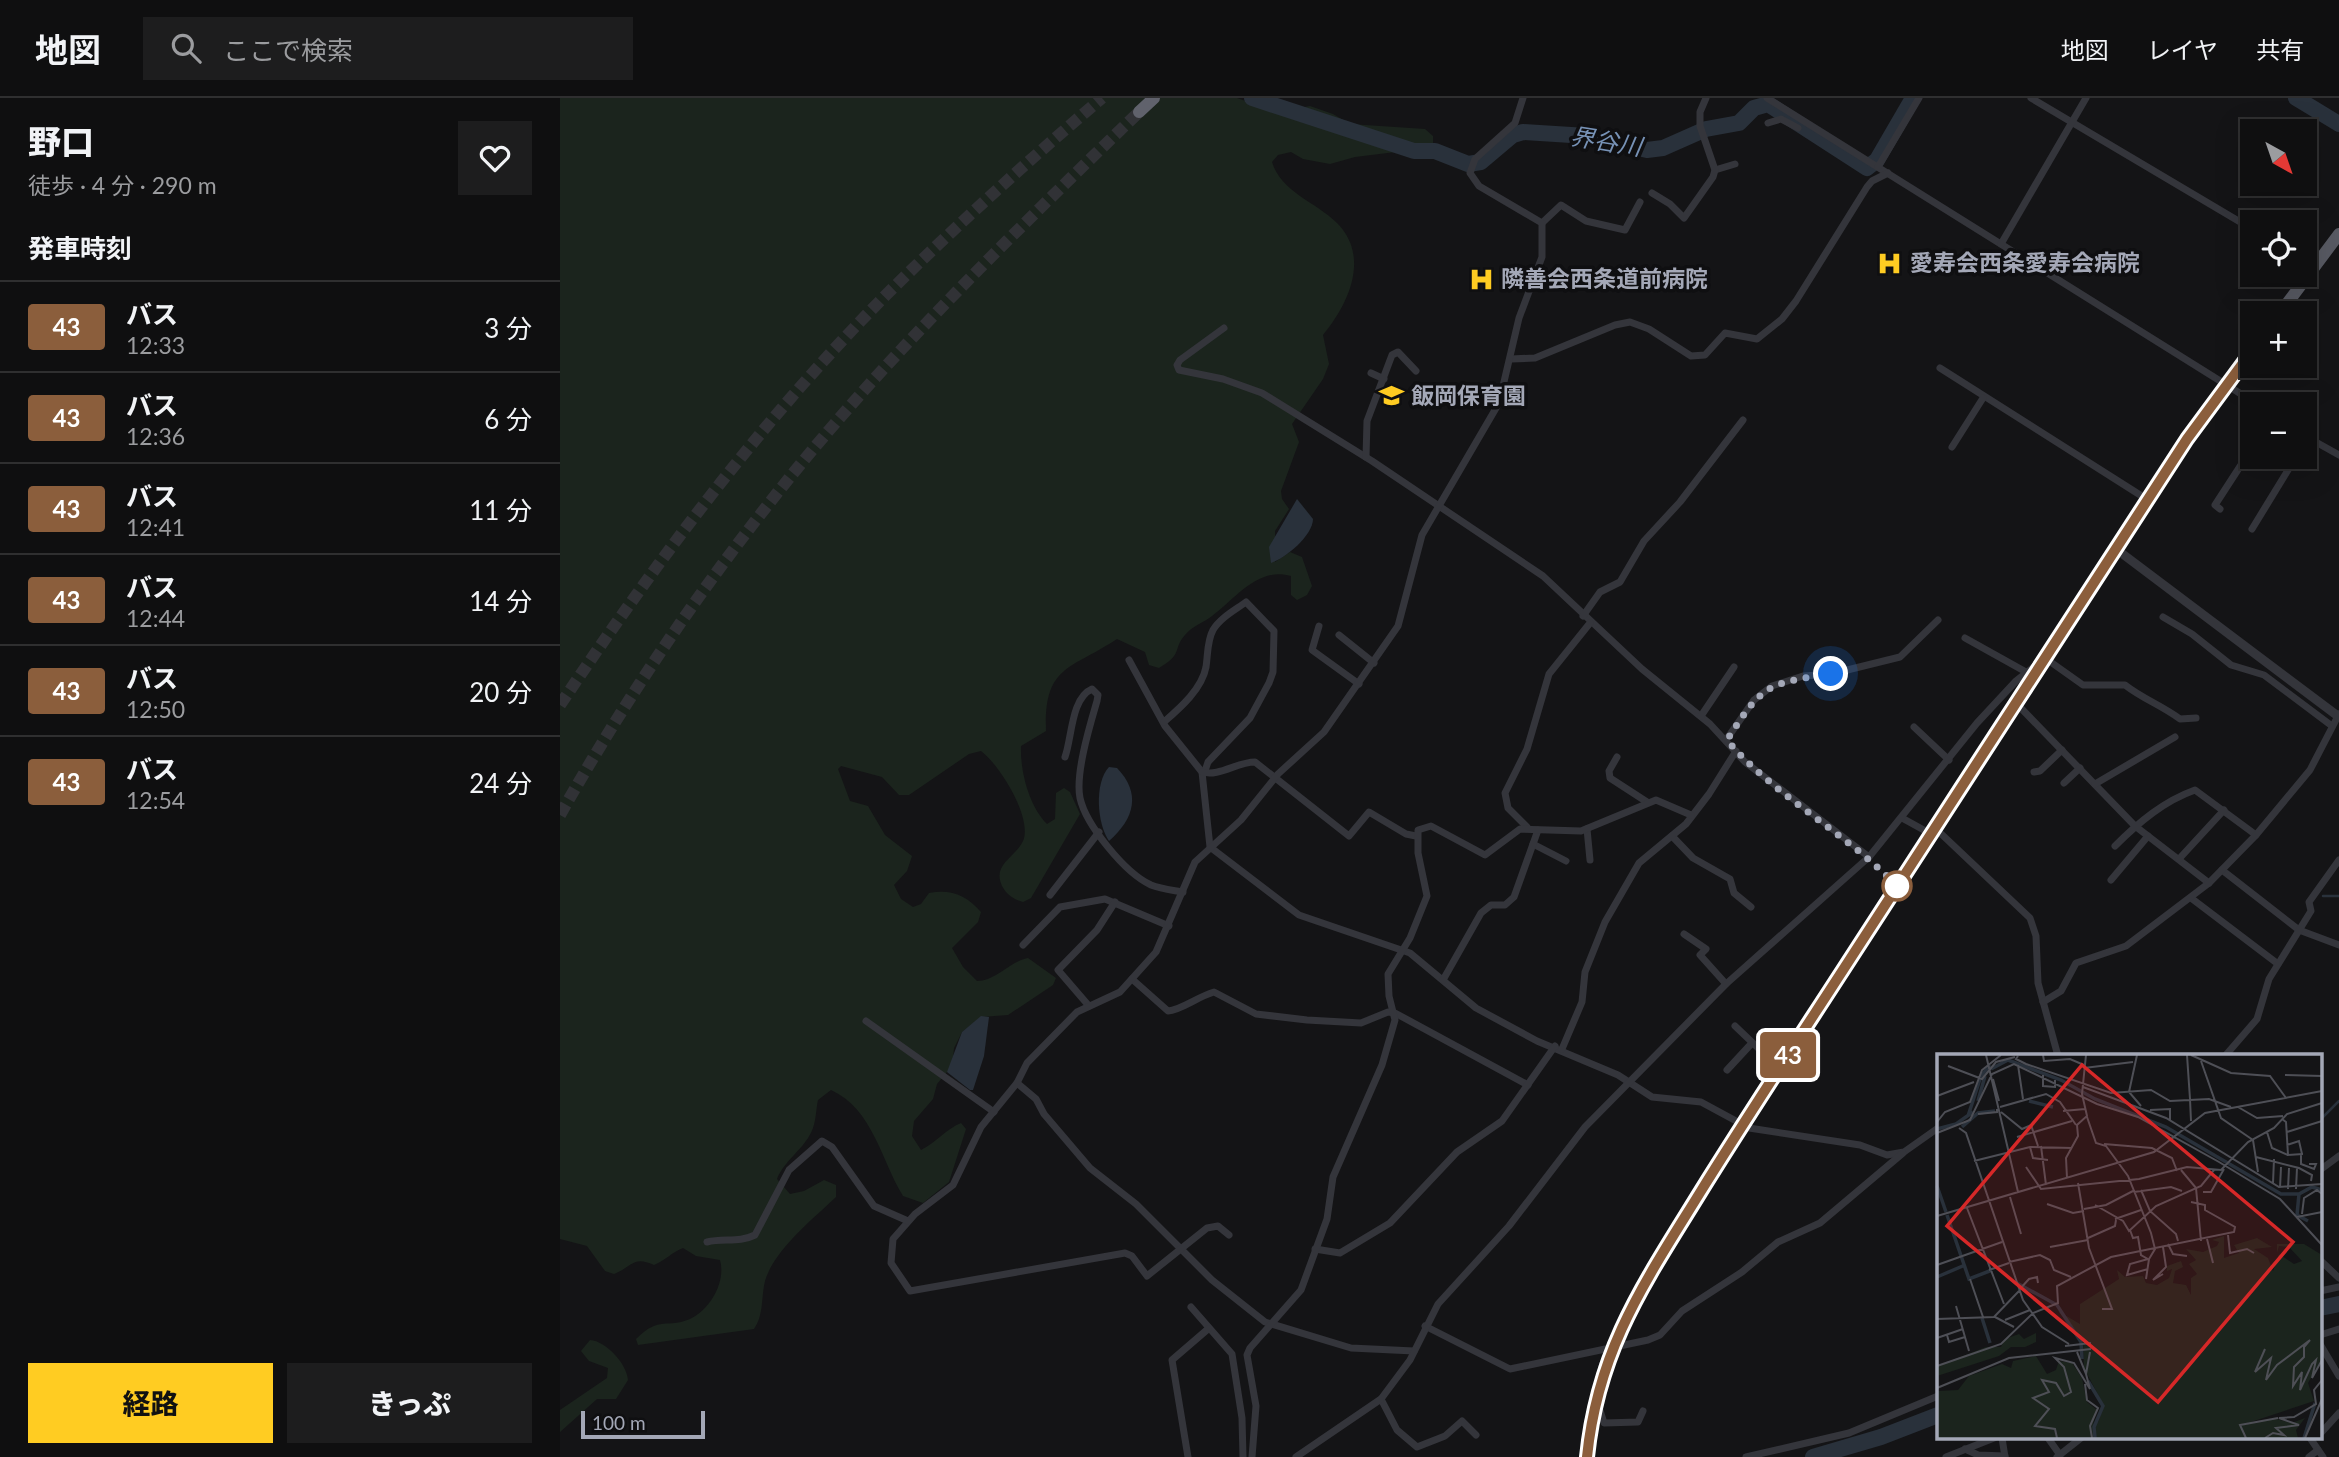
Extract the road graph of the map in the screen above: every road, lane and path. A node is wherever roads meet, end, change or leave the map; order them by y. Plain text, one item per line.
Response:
1 (1154, 98) edge
2 (1522, 98) edge
3 (1706, 98) edge
4 (1767, 98) edge
5 (1919, 98) edge
6 (2031, 98) edge
7 (2086, 98) edge
8 (1139, 112) tunnel mouth
9 (1783, 114) junction
10 (1768, 122) dead end
11 (2072, 122) junction
12 (1798, 128) dead end
13 (1735, 164) dead end
14 (1875, 165) junction
15 (1715, 170) junction
16 (1888, 173) junction
17 (1652, 193) dead end
18 (1640, 202) dead end
19 (2240, 222) edge
20 (1542, 223) junction
21 (2339, 234) edge
22 (2001, 244) junction
23 (2317, 256) edge
24 (1224, 328) dead end
25 (1511, 359) junction
26 (2240, 367) edge
27 (1940, 368) dead end
28 (1416, 371) dead end
29 (1371, 373) dead end
30 (1384, 379) junction
31 (2227, 384) junction
32 (2240, 393) edge
33 (1983, 398) junction
34 (1743, 420) dead end
35 (2317, 444) edge
36 (1952, 447) dead end
37 (2339, 454) edge
38 (1366, 457) junction
39 (2240, 466) edge
40 (2289, 469) edge
41 (2148, 500) junction
42 (1439, 507) junction
43 (2221, 509) dead end
44 (2252, 529) dead end
45 (2116, 549) junction
46 (1583, 616) junction
47 (2164, 617) dead end
48 (1938, 621) dead end
49 (1590, 623) junction
50 (1319, 626) dead end
51 (1339, 635) dead end
52 (1965, 638) dead end
53 (2045, 657) junction
54 (1129, 660) dead end
55 (1374, 663) junction
56 (1734, 667) dead end
57 (2026, 672) junction
58 (1359, 684) junction
59 (2016, 703) junction
60 (2339, 715) edge
61 (1701, 716) junction
62 (2196, 718) dead end
63 (1164, 722) junction
64 (2332, 726) junction
65 (1914, 727) dead end
66 (2175, 737) dead end
67 (1727, 740) junction
68 (2062, 750) junction
69 (1736, 751) junction
70 (1065, 757) dead end
71 (1618, 758) dead end
72 (1949, 760) junction
73 (2080, 768) junction
74 (1204, 772) junction
75 (2034, 772) dead end
76 (1275, 776) junction
77 (2064, 783) dead end
78 (2095, 784) junction
79 (1647, 802) junction
80 (2224, 810) junction
81 (1691, 815) junction
82 (1902, 818) junction
83 (2135, 826) junction
84 (1527, 827) junction
85 (1587, 829) junction
86 (1538, 830) junction
87 (1933, 831) junction
88 (1098, 832) junction
89 (2148, 835) junction
90 (2256, 835) junction
91 (1416, 836) junction
92 (1672, 836) junction
93 (1533, 844) junction
94 (2115, 846) dead end
95 (1210, 847) junction
96 (1869, 857) junction
97 (2179, 859) junction
98 (1590, 860) dead end
99 (2339, 860) edge
100 (1566, 861) dead end
101 (2222, 870) junction
102 (2111, 880) dead end
103 (2209, 883) junction
104 (1183, 892) junction
105 (1050, 895) dead end
106 (2191, 898) junction
107 (1115, 902) junction
108 (1751, 907) dead end
109 (1169, 926) junction
110 (2299, 930) junction
111 (1684, 934) dead end
112 (1023, 945) dead end
113 (2339, 945) edge
114 (1402, 951) junction
115 (2278, 964) junction
116 (1132, 979) junction
117 (1443, 981) junction
118 (1726, 984) junction
119 (2043, 1002) junction
120 (1089, 1006) junction
121 (1395, 1013) junction
122 (866, 1021) dead end
123 (1735, 1026) dead end
124 (1752, 1043) junction
125 (1558, 1048) junction
126 (2057, 1054) edge
127 (2227, 1054) edge
128 (1779, 1068) junction
129 (1727, 1070) dead end
130 (1628, 1082) junction
131 (1017, 1083) junction
132 (1528, 1085) junction
133 (993, 1112) junction
134 (1742, 1126) junction
135 (1937, 1129) edge
136 (1905, 1152) junction
137 (2339, 1156) edge
138 (2322, 1169) edge
139 (908, 1221) junction
140 (1229, 1235) dead end
141 (707, 1242) dead end
142 (1181, 1248) junction
143 (1315, 1249) junction
144 (2322, 1262) edge
145 (2339, 1278) edge
146 (1191, 1307) dead end
147 (1271, 1324) junction
148 (1425, 1326) junction
149 (1208, 1329) junction
150 (2339, 1329) edge
151 (2322, 1334) edge
152 (1612, 1345) junction
153 (2322, 1347) edge
154 (1414, 1351) junction
155 (2339, 1376) edge
156 (1937, 1396) edge
157 (1381, 1399) junction
158 (1595, 1400) junction
159 (1643, 1411) dead end
160 (2339, 1413) edge
161 (2322, 1431) edge
162 (1476, 1435) dead end
163 (1989, 1440) edge
164 (2050, 1440) edge
165 (2079, 1440) edge
166 (1417, 1447) junction
167 (1965, 1449) junction
168 (2320, 1454) edge
169 (2059, 1456) edge
170 (1188, 1457) edge
171 (1243, 1457) edge
172 (1252, 1457) edge
173 (1296, 1457) edge
174 (1421, 1457) edge
175 (1587, 1457) edge
176 (1745, 1457) edge
177 (1946, 1457) edge
178 (2004, 1457) edge
179 (2309, 1457) edge

1 - 8 highway
2 - 20 street
3 - 15 street
4 - 9 street
5 - 14 street
6 - 11 street
7 - 11 street
9 - 10 street
9 - 12 street
9 - 14 street
11 - 19 street
11 - 22 street
13 - 15 street
14 - 16 street
15 - 17 street
16 - 22 street
16 - 25 street
18 - 20 street
20 - 25 street
21 - 23 highway
22 - 31 street
24 - 38 street
25 - 42 street
26 - 31 highway
27 - 33 street
28 - 30 street
29 - 30 street
30 - 38 street
31 - 32 street
31 - 41 highway
33 - 36 street
33 - 41 street
34 - 46 street
35 - 37 street
38 - 42 street
39 - 43 street
40 - 44 street
41 - 45 highway
42 - 46 street
42 - 55 street
45 - 53 highway
45 - 60 street
46 - 49 street
47 - 64 street
48 - 67 street
49 - 61 street
49 - 84 street
50 - 58 street
51 - 55 street
52 - 57 street
53 - 57 street
53 - 59 highway
53 - 62 street
54 - 63 street
55 - 58 street
56 - 61 street
57 - 72 street
58 - 76 street
59 - 68 street
59 - 87 highway
60 - 64 street
61 - 67 street
63 - 74 street
63 - 74 street
64 - 90 street
65 - 72 street
66 - 78 street
67 - 69 street
68 - 73 street
68 - 75 street
69 - 81 street
69 - 96 street
70 - 88 street
71 - 79 street
72 - 82 street
73 - 77 street
73 - 78 street
74 - 76 street
74 - 95 street
76 - 91 street
76 - 95 street
78 - 83 street
79 - 81 street
79 - 85 street
80 - 83 street
80 - 90 street
80 - 97 street
81 - 92 street
82 - 87 street
82 - 96 street
83 - 89 street
83 - 94 street
84 - 86 street
84 - 91 street
85 - 86 street
85 - 98 street
86 - 93 street
87 - 119 street
87 - 128 highway
88 - 104 street
88 - 105 street
89 - 97 street
89 - 102 street
90 - 101 street
91 - 114 street
92 - 108 street
92 - 125 street
93 - 100 street
93 - 117 street
95 - 104 street
95 - 114 street
96 - 118 street
97 - 103 street
99 - 110 street
101 - 103 street
101 - 110 street
103 - 106 street
104 - 109 street
106 - 115 street
106 - 119 street
107 - 109 street
107 - 112 street
107 - 120 street
109 - 116 street
110 - 113 street
110 - 115 street
111 - 118 street
114 - 117 street
114 - 121 street
115 - 127 street
116 - 120 street
116 - 121 street
117 - 125 street
118 - 130 street
119 - 126 street
120 - 131 street
121 - 132 street
121 - 143 street
122 - 133 street
123 - 124 street
124 - 128 street
124 - 129 street
125 - 130 street
125 - 132 street
128 - 134 highway
130 - 134 street
130 - 148 street
131 - 133 street
131 - 142 street
132 - 143 street
133 - 139 street
134 - 136 street
134 - 152 highway
135 - 136 street
136 - 152 street
137 - 138 street
139 - 141 street
139 - 142 street
140 - 142 street
142 - 147 street
143 - 147 street
144 - 145 street
146 - 149 street
147 - 154 street
147 - 172 street
148 - 152 street
148 - 154 street
149 - 170 street
149 - 171 street
150 - 151 street
152 - 158 highway
153 - 155 street
154 - 157 street
156 - 176 street
157 - 166 street
157 - 173 street
158 - 159 street
158 - 175 highway
160 - 161 street
162 - 166 street
163 - 167 street
164 - 169 street
165 - 169 street
166 - 174 street
167 - 177 street
167 - 178 street
168 - 179 street

